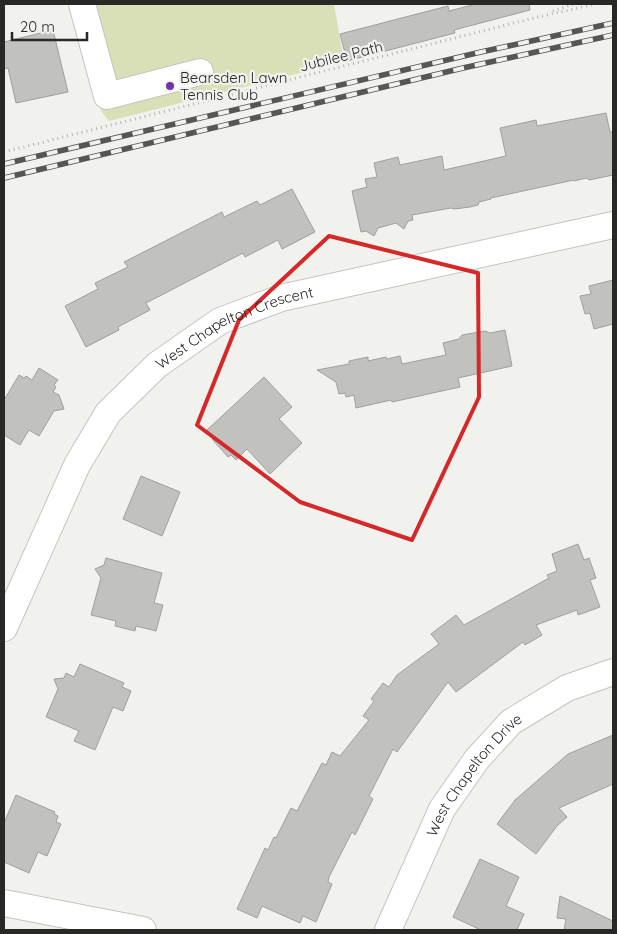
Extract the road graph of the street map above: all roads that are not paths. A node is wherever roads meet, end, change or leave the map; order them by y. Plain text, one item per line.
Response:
1 (82, 4) edge
2 (200, 72) dead end
3 (613, 225) edge
4 (4, 628) edge
5 (613, 672) edge
6 (4, 903) edge
7 (143, 930) edge
8 (388, 930) edge

1 - 2 street
3 - 4 street, West Chapelton Crescent
5 - 8 street, West Chapelton Drive
6 - 7 street

